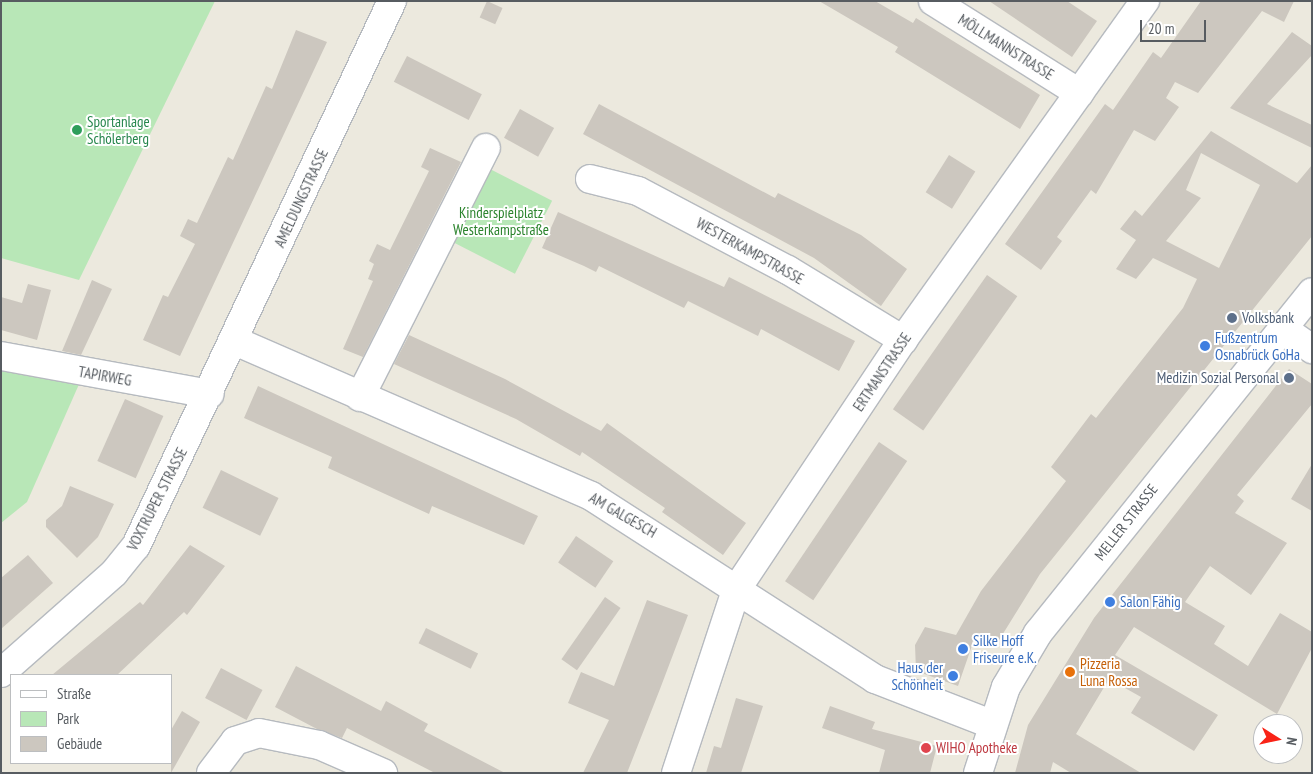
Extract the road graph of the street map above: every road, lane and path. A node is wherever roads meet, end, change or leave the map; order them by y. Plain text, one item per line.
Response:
1 (392, 1) edge
2 (933, 1) edge
3 (1145, 1) edge
4 (1079, 93) junction
5 (486, 148) dead end
6 (590, 179) dead end
7 (1312, 292) edge
8 (1282, 328) junction
9 (903, 340) junction
10 (235, 341) junction
11 (1312, 349) edge
12 (1, 356) edge
13 (210, 394) junction
14 (360, 397) junction
15 (736, 590) junction
16 (1, 673) edge
17 (991, 724) junction
18 (211, 773) edge
19 (383, 773) edge
20 (676, 773) edge
21 (978, 773) edge

1 - 10 street, AMELDUNGSTRASSE
2 - 4 street, MÖLLMANNSTRASSE
3 - 4 street, ERTMANSTRASSE
4 - 9 street, ERTMANSTRASSE
5 - 14 street
6 - 9 street, WESTERKAMPSTRASSE
7 - 8 street, MELLER STRASSE
8 - 11 street
8 - 17 street, MELLER STRASSE
9 - 15 street, ERTMANSTRASSE
10 - 13 street, AMELDUNGSTRASSE
10 - 14 street, AM GALGESCH
12 - 13 street, TAPIRWEG
13 - 16 street, VOXTRUPER STRASSE
14 - 15 street, AM GALGESCH
15 - 17 street, AM GALGESCH
15 - 20 street, ERTMANSTRASSE
17 - 21 street, MELLER STRASSE
18 - 19 street

